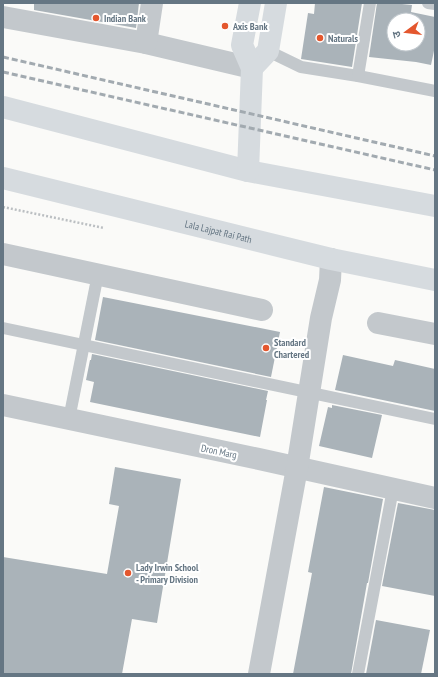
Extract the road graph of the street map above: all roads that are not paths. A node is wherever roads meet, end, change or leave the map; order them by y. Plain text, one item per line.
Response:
1 (4, 3) edge
2 (152, 3) edge
3 (250, 3) edge
4 (276, 3) edge
5 (370, 3) edge
6 (428, 3) edge
7 (435, 4) edge
8 (3, 7) edge
9 (3, 16) edge
10 (146, 43) junction
11 (268, 51) junction
12 (252, 68) junction
13 (358, 76) junction
14 (435, 91) edge
15 (3, 107) edge
16 (248, 171) junction
17 (3, 178) edge
18 (435, 206) edge
19 (3, 254) edge
20 (331, 259) junction
21 (98, 274) junction
22 (435, 280) edge
23 (262, 310) dead end
24 (378, 323) dead end
25 (3, 328) edge
26 (435, 334) edge
27 (83, 346) junction
28 (309, 393) junction
29 (3, 405) edge
30 (69, 419) junction
31 (435, 419) edge
32 (297, 468) junction
33 (393, 489) junction
34 (435, 498) edge
35 (259, 674) edge
36 (358, 674) edge

1 - 8 street
2 - 10 street
3 - 12 main road
4 - 11 main road
5 - 13 lane
6 - 7 lane
9 - 10 street
10 - 12 street
11 - 12 main road
11 - 13 lane
12 - 16 main road
13 - 14 lane
15 - 16 main road
16 - 18 main road
17 - 20 main road, Lala Lajpat Rai Path
19 - 21 street
20 - 22 main road, Lala Lajpat Rai Path
20 - 28 street
21 - 23 street
21 - 27 lane
24 - 26 street
25 - 27 lane
27 - 28 lane
27 - 30 lane
28 - 31 lane
28 - 32 street
29 - 30 street, Dron Marg
30 - 32 street, Dron Marg
32 - 33 street, Dron Marg
32 - 35 street
33 - 34 street, Dron Marg
33 - 36 lane

